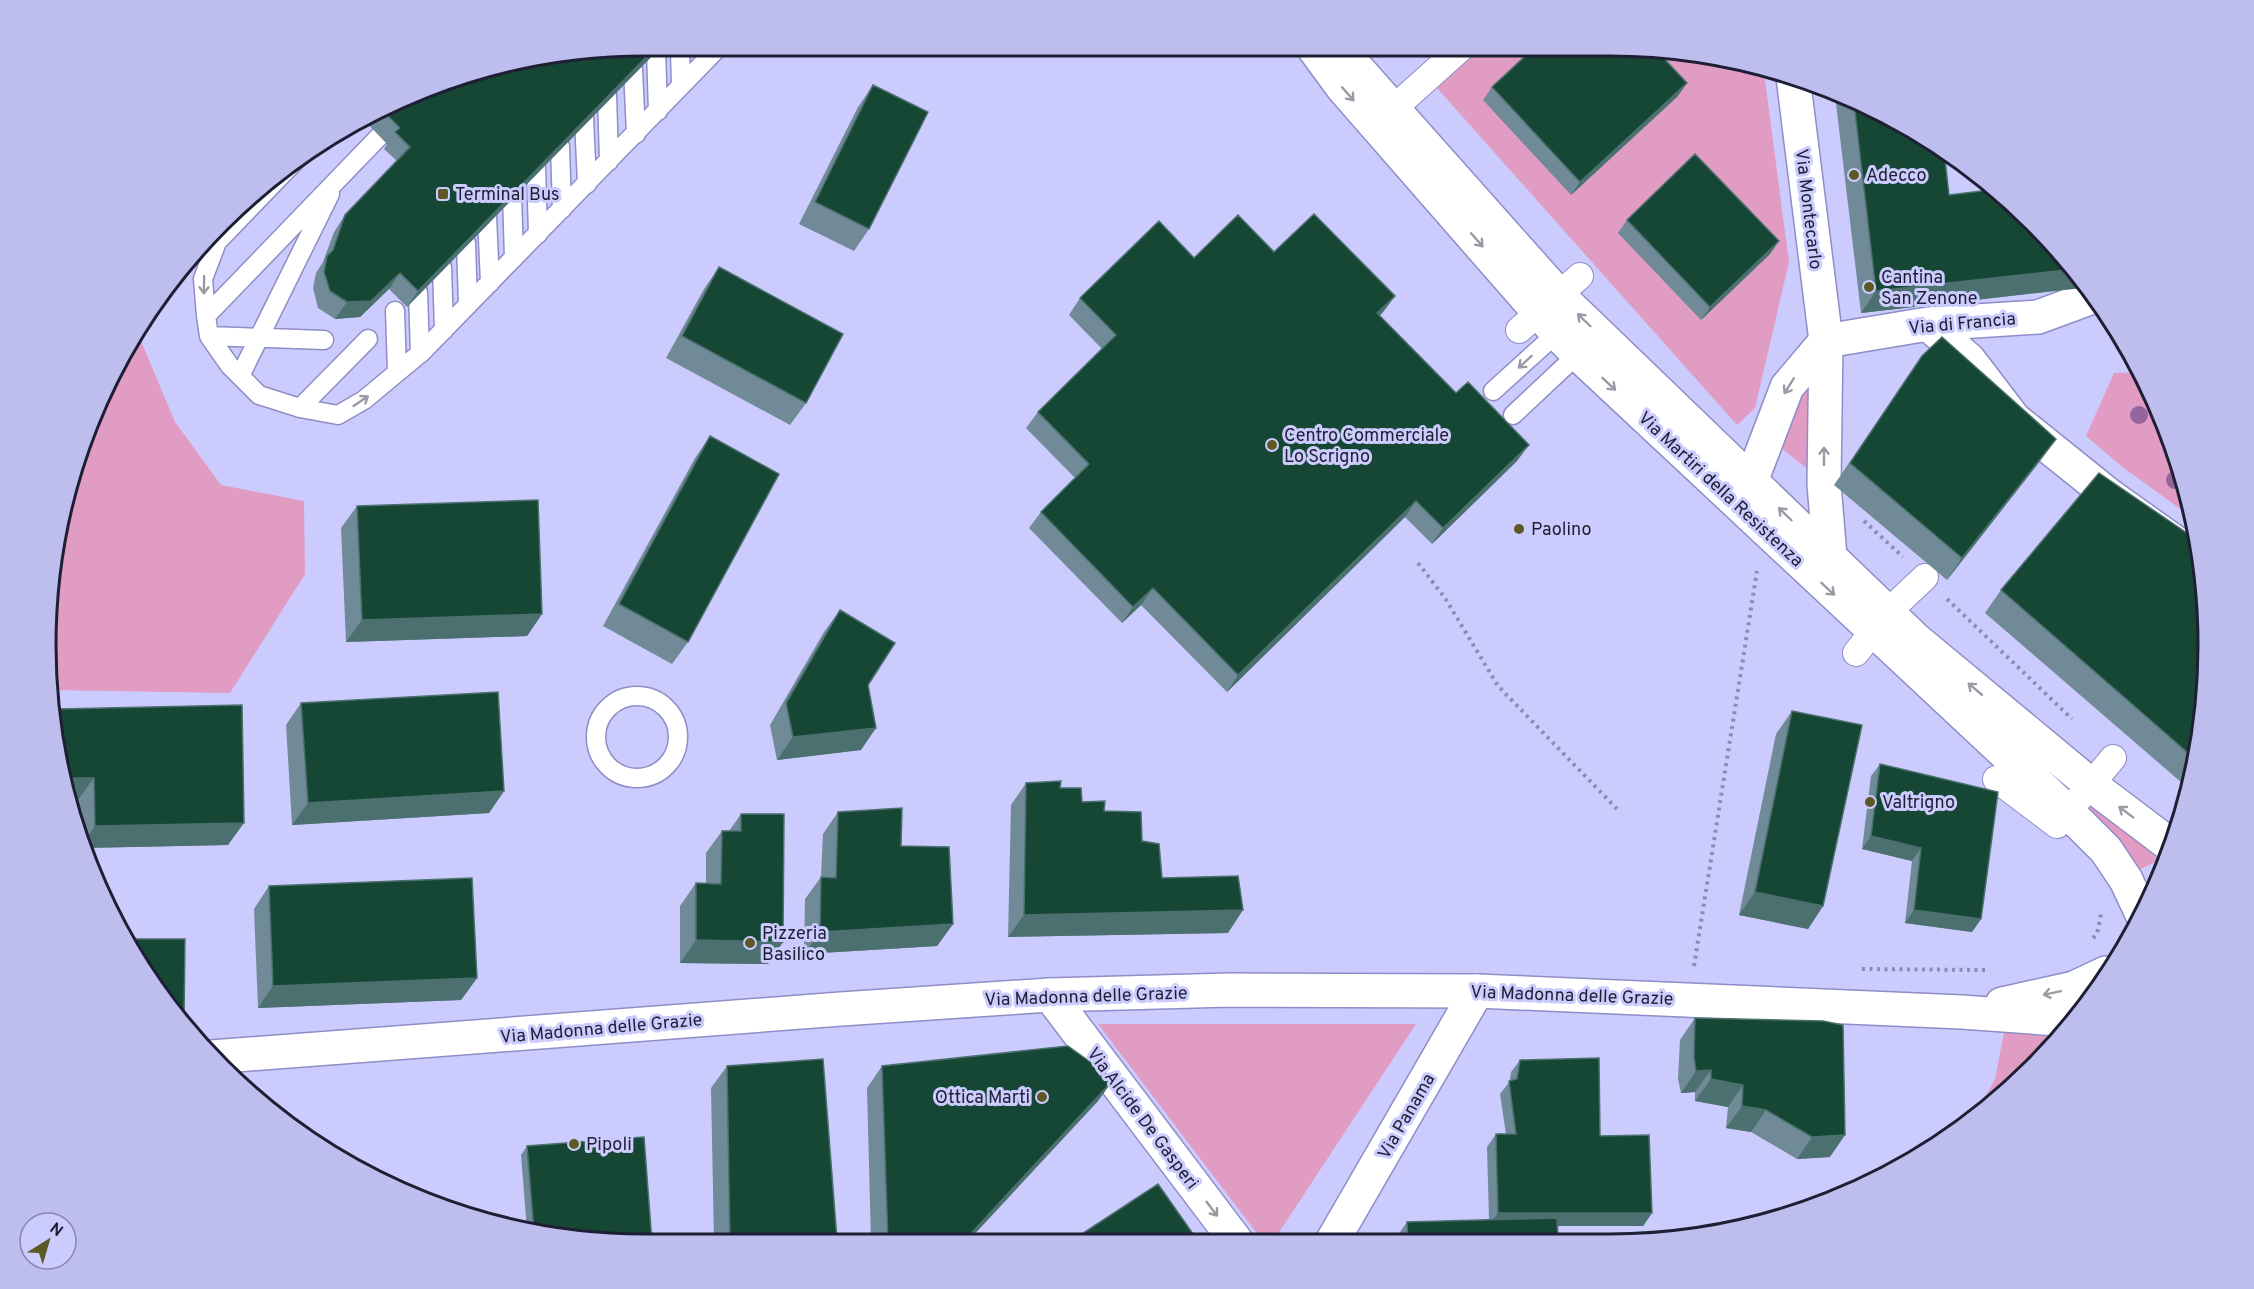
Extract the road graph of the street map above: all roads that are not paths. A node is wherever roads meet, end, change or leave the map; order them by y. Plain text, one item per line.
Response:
1 (656, 56) edge
2 (680, 56) edge
3 (708, 56) edge
4 (1319, 56) edge
5 (1346, 56) edge
6 (1452, 56) edge
7 (633, 69) edge
8 (681, 86) junction
9 (1794, 86) edge
10 (607, 94) edge
11 (411, 104) edge
12 (1393, 109) junction
13 (658, 111) junction
14 (585, 118) edge
15 (636, 134) junction
16 (560, 146) edge
17 (609, 161) junction
18 (536, 167) edge
19 (338, 179) junction
20 (587, 184) junction
21 (512, 194) edge
22 (252, 206) edge
23 (562, 209) junction
24 (487, 216) edge
25 (538, 234) junction
26 (465, 243) edge
27 (514, 258) junction
28 (442, 267) edge
29 (490, 283) junction
30 (418, 292) edge
31 (2087, 299) edge
32 (468, 305) junction
33 (395, 311) edge
34 (206, 316) junction
35 (1555, 317) junction
36 (1928, 324) junction
37 (444, 330) junction
38 (209, 336) junction
39 (259, 339) junction
40 (368, 339) dead end
41 (324, 340) dead end
42 (1826, 341) junction
43 (420, 354) junction
44 (397, 371) junction
45 (240, 376) junction
46 (1493, 391) dead end
47 (300, 408) junction
48 (1513, 415) dead end
49 (1744, 475) junction
50 (2191, 553) edge
51 (1830, 557) junction
52 (1925, 577) dead end
53 (1872, 632) junction
54 (2113, 758) dead end
55 (625, 777) joint
56 (1996, 779) dead end
57 (2091, 785) junction
58 (2068, 812) junction
59 (2165, 841) edge
60 (2138, 905) edge
61 (2094, 978) edge
62 (1477, 990) junction
63 (1050, 995) junction
64 (1962, 1012) junction
65 (2063, 1019) edge
66 (223, 1056) edge
67 (1231, 1234) edge
68 (1336, 1234) edge

1 - 13 lane
2 - 8 lane
3 - 8 lane
4 -> 35 main road, Via Martiri della Resistenza
5 - 12 main road, Via Martiri della Resistenza
6 - 12 street
7 - 15 lane
8 - 13 lane
9 - 42 main road, Via Montecarlo
10 - 17 lane
11 - 19 lane
12 - 35 main road, Via Martiri della Resistenza
13 - 15 lane
14 - 20 lane
15 - 17 lane
16 - 23 lane
17 - 20 lane
18 - 25 lane
19 - 34 lane
19 - 39 lane
20 - 23 lane
21 - 27 lane
22 -> 34 lane
23 - 25 lane
24 - 29 lane
25 - 27 lane
26 - 32 lane
27 - 29 lane
28 - 37 lane
29 - 32 lane
30 - 43 lane
31 - 36 main road, Via di Francia
32 - 37 lane
33 - 44 lane
34 - 38 lane
35 -> 46 lane
35 - 48 lane
49 -> 35 main road, Via Martiri della Resistenza
35 -> 53 main road, Via Martiri della Resistenza
36 - 42 main road, Via di Francia
36 - 50 main road
37 - 43 lane
38 - 39 lane
38 - 45 lane
39 - 41 lane
39 - 45 lane
40 - 47 lane
42 -> 49 main road
51 -> 42 main road, Via Montecarlo
43 - 44 lane
47 -> 44 lane
45 - 47 lane
51 -> 49 main road, Via Martiri della Resistenza
51 - 53 main road, Via Martiri della Resistenza
52 - 53 street
57 -> 53 main road, Via Martiri della Resistenza
53 - 58 main road, Via Martiri della Resistenza
54 - 57 street
55 - 55 lane
56 - 58 street
57 - 58 street
59 -> 57 main road, Via Martiri della Resistenza
58 - 60 main road, Via Martiri della Resistenza
61 -> 64 main road, Via Madonna delle Grazie
62 - 63 main road, Via Madonna delle Grazie
62 - 64 main road, Via Madonna delle Grazie
62 - 68 main road, Via Panama
63 - 66 main road, Via Madonna delle Grazie
63 -> 67 main road, Via Alcide De Gasperi
64 - 65 main road, Via Madonna delle Grazie

